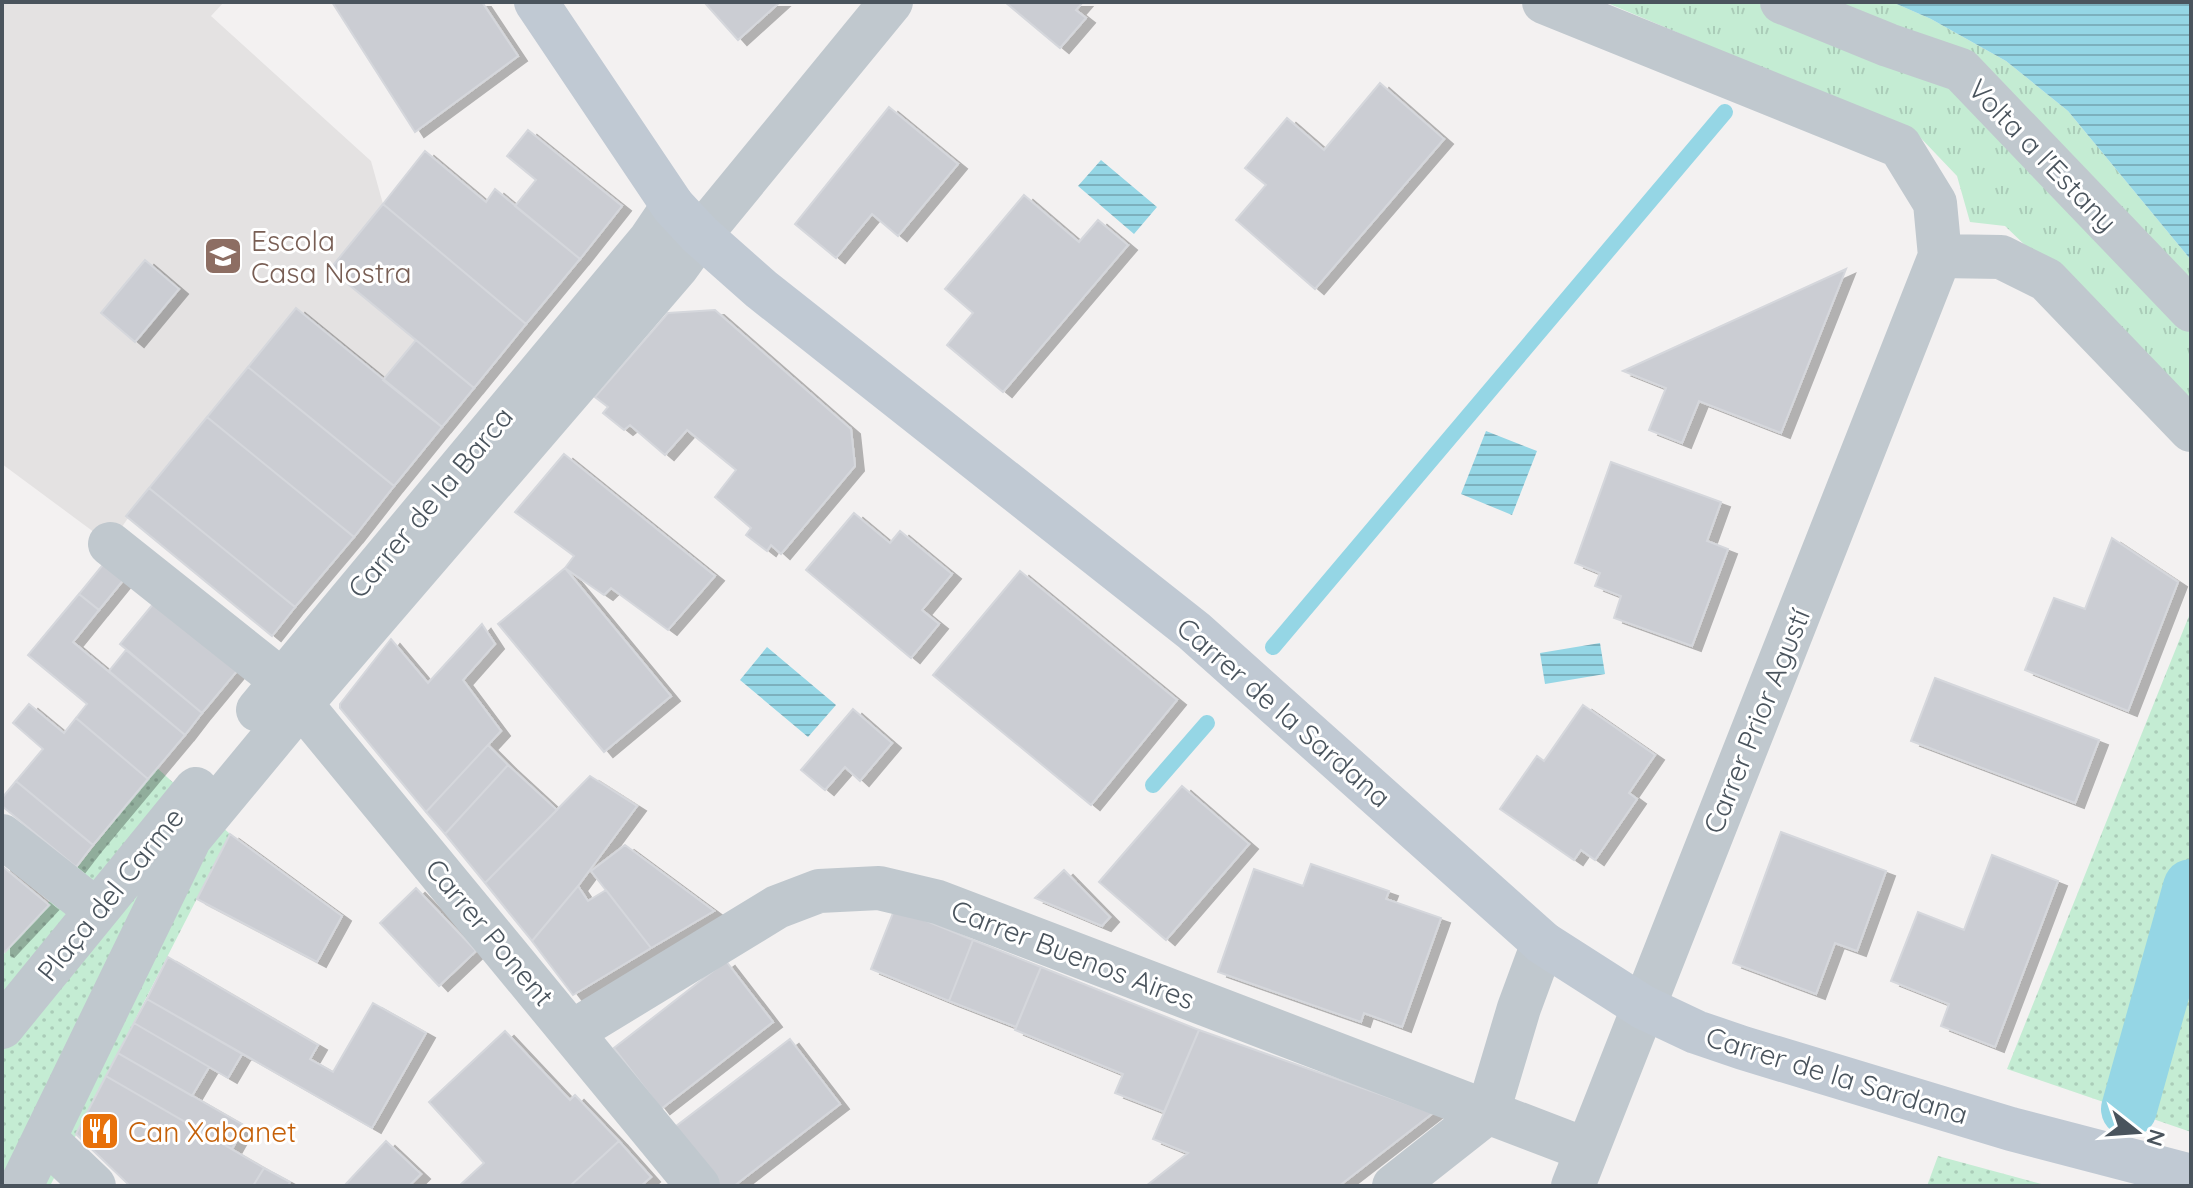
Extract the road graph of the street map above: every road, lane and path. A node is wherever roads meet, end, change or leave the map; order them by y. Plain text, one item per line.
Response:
1 (536, 2) edge
2 (891, 2) edge
3 (1544, 2) edge
4 (1782, 2) edge
5 (687, 220) junction
6 (1940, 256) junction
7 (2191, 310) edge
8 (2191, 430) edge
9 (110, 544) dead end
10 (291, 692) junction
11 (2, 836) edge
12 (96, 910) junction
13 (1543, 943) junction
14 (1643, 1007) junction
15 (2, 1027) edge
16 (572, 1032) junction
17 (1488, 1112) junction
18 (45, 1139) junction
19 (1580, 1168) edge
20 (2191, 1176) edge
21 (21, 1186) edge
22 (94, 1186) edge
23 (698, 1186) edge
24 (1394, 1186) edge

1 - 5 street, Carrer de la Sardana
2 - 5 street
3 - 6 street
4 - 7 street, Volta a l'Estany
5 - 10 street
5 - 13 street, Carrer de la Sardana
6 - 8 street
6 - 14 street, Carrer Prior Agustí
9 - 10 street, Carrer Ponent
10 - 12 street, Plaça del Carme
10 - 16 street, Carrer Ponent
10 - 18 street
11 - 12 street
12 - 15 street, Plaça del Carme
13 - 14 street, Carrer de la Sardana
13 - 17 street
14 - 19 street, Carrer Prior Agustí
14 - 20 street, Carrer de la Sardana
16 - 17 street, Carrer Buenos Aires
16 - 23 street, Carrer Ponent
17 - 19 street, Carrer Buenos Aires
17 - 24 street
18 - 21 street
18 - 22 street

